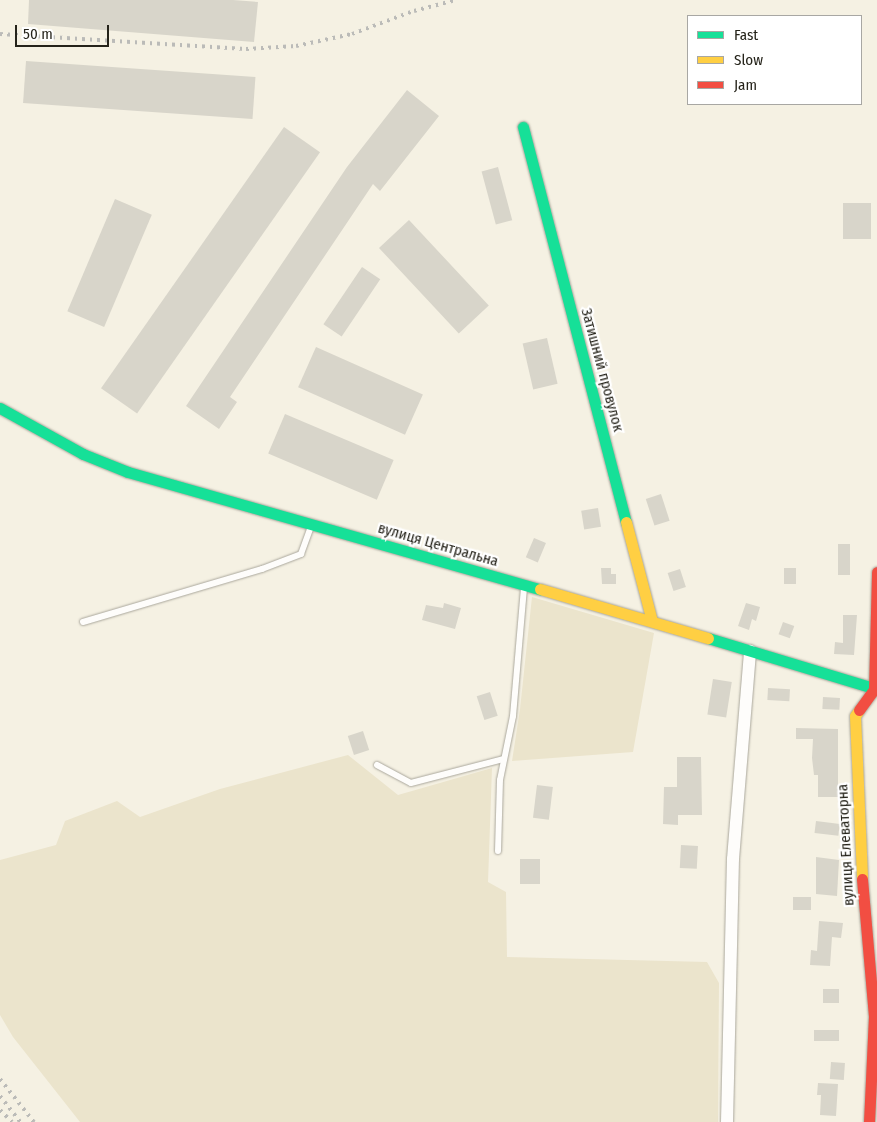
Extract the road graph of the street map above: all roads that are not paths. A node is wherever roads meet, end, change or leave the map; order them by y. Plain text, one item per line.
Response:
1 (523, 127) dead end
2 (0, 408) edge
3 (311, 525) junction
4 (877, 572) edge
5 (524, 585) junction
6 (652, 621) junction
7 (83, 622) dead end
8 (750, 651) junction
9 (876, 689) edge
10 (504, 759) junction
11 (377, 765) dead end
12 (498, 851) dead end
13 (728, 1122) edge
14 (869, 1122) edge

1 - 6 street, Затишний провулок
2 - 3 street, вулиця Центральна
3 - 5 street, вулиця Центральна
3 - 7 lane
4 - 9 street
5 - 6 street, вулиця Центральна
5 - 10 lane
6 - 8 street, вулиця Центральна
8 - 9 street, вулиця Центральна
8 - 13 street
9 - 14 street, вулиця Елеваторна
10 - 11 lane
10 - 12 lane

